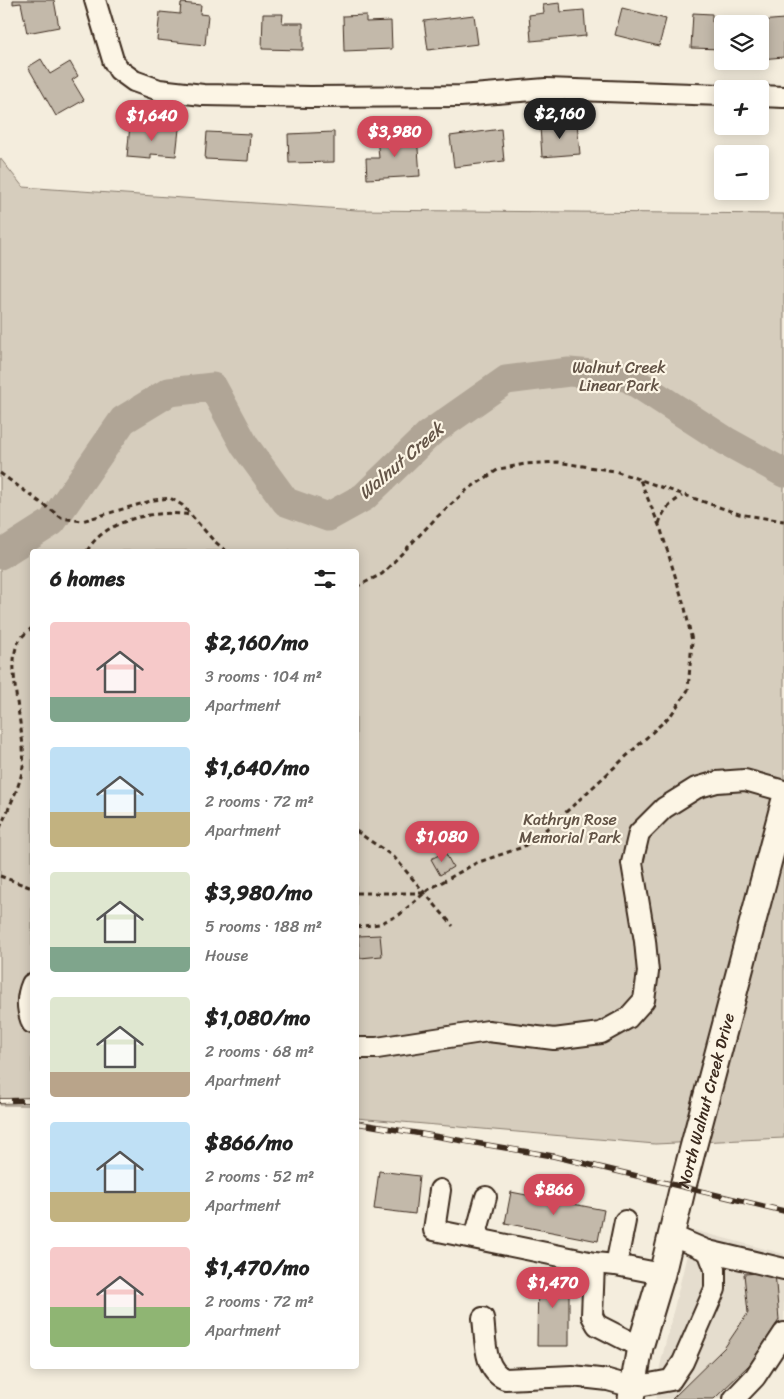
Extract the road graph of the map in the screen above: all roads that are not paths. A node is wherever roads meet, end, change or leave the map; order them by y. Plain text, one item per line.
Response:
1 (95, 0) edge
2 (714, 95) edge
3 (769, 96) edge
4 (784, 97) edge
5 (784, 791) edge
6 (784, 803) edge
7 (30, 991) edge
8 (30, 1017) edge
9 (359, 1048) edge
10 (440, 1190) dead end
11 (486, 1197) dead end
12 (625, 1221) dead end
13 (670, 1235) junction
14 (475, 1238) junction
15 (708, 1251) junction
16 (594, 1263) junction
17 (616, 1265) junction
18 (784, 1269) edge
19 (662, 1274) junction
20 (483, 1318) dead end
21 (784, 1333) edge
22 (640, 1347) junction
23 (644, 1392) edge
24 (734, 1399) edge

1 - 2 street
3 - 4 street
5 - 9 street
6 - 13 main road, North Walnut Creek Drive
7 - 8 street
10 - 14 street
11 - 14 street
12 - 17 street
13 - 15 street
13 - 19 main road, North Walnut Creek Drive
14 - 16 street
15 - 18 street
15 - 23 street
16 - 17 street
16 - 22 street
17 - 19 street
19 - 22 main road, North Walnut Creek Drive
20 - 23 street
21 - 24 street
22 - 23 main road, North Walnut Creek Drive

